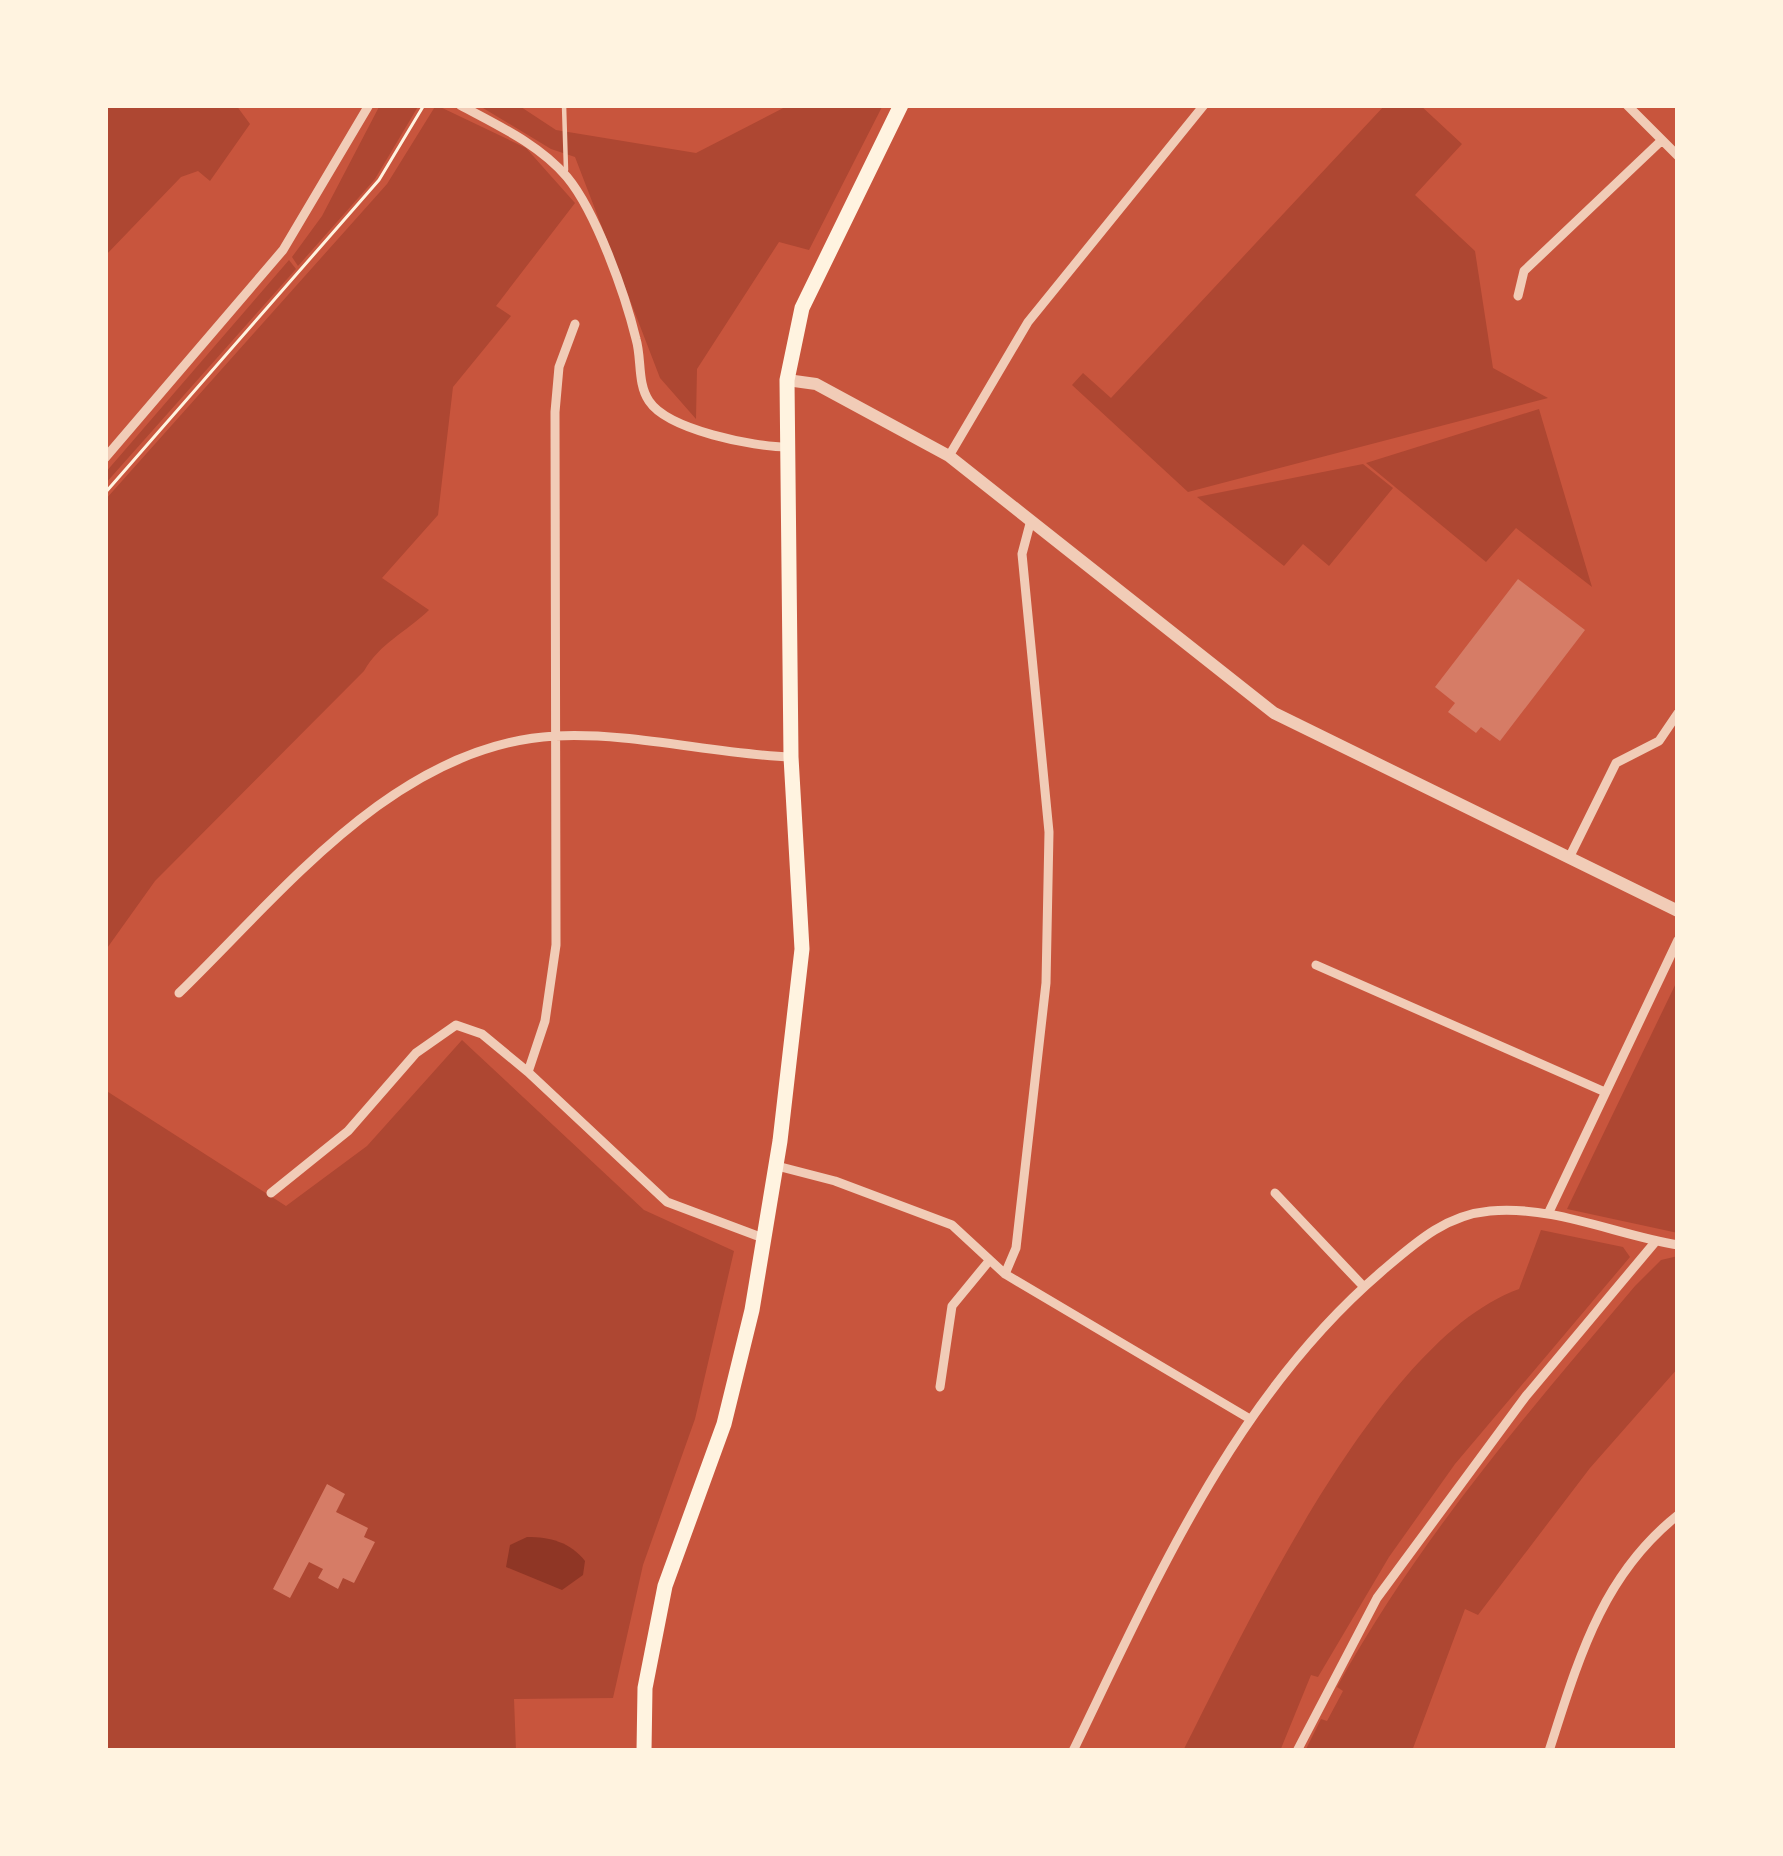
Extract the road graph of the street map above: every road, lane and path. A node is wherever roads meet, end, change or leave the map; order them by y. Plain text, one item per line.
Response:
1 (369, 105) edge
2 (424, 105) edge
3 (460, 105) edge
4 (563, 105) edge
5 (902, 105) edge
6 (1204, 105) edge
7 (1627, 105) edge
8 (1662, 140) junction
9 (1678, 156) edge
10 (566, 176) junction
11 (1518, 296) dead end
12 (575, 324) dead end
13 (787, 380) junction
14 (787, 447) junction
15 (949, 456) junction
16 (105, 458) edge
17 (105, 493) edge
18 (1031, 520) junction
19 (1678, 713) edge
20 (554, 736) junction
21 (791, 758) junction
22 (1569, 858) junction
23 (1678, 911) edge
24 (1678, 940) edge
25 (1316, 965) dead end
26 (179, 993) dead end
27 (528, 1072) junction
28 (1605, 1092) junction
29 (777, 1166) junction
30 (271, 1193) dead end
31 (1276, 1193) dead end
32 (1548, 1214) junction
33 (764, 1238) junction
34 (1656, 1241) junction
35 (1678, 1245) edge
36 (989, 1262) junction
37 (1005, 1274) junction
38 (1364, 1287) junction
39 (940, 1387) dead end
40 (1250, 1419) junction
41 (1678, 1515) edge
42 (644, 1751) edge
43 (1072, 1751) edge
44 (1297, 1751) edge
45 (1549, 1751) edge

1 - 16 street
2 - 17 path
3 - 10 street
4 - 10 lane
5 - 13 main road
6 - 15 street
7 - 8 street
8 - 9 street
8 - 11 street
10 - 14 street
12 - 20 street
13 - 14 main road
13 - 15 street
14 - 21 main road
15 - 18 street
18 - 22 street
18 - 37 street
19 - 22 street
20 - 21 street
20 - 26 street
20 - 27 street
21 - 29 main road
22 - 23 street
24 - 28 street
25 - 28 street
27 - 30 street
27 - 33 street
28 - 32 street
29 - 33 main road
29 - 36 street
31 - 38 street
32 - 34 street
32 - 38 street
33 - 42 main road
34 - 35 street
34 - 44 street
36 - 37 street
36 - 39 street
37 - 40 street
38 - 40 street
40 - 43 street
41 - 45 street

